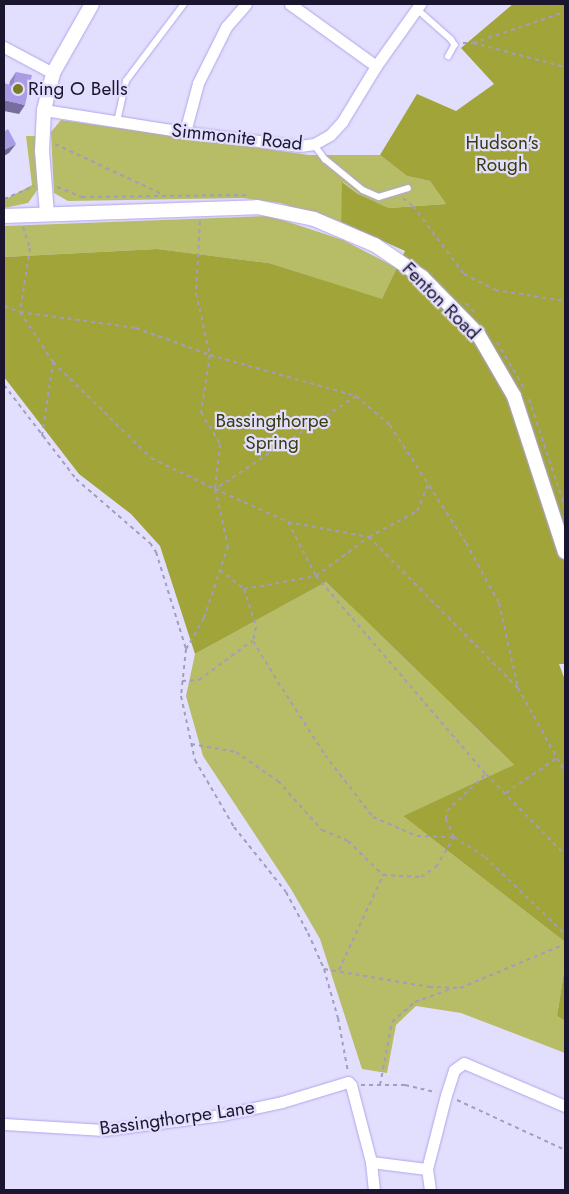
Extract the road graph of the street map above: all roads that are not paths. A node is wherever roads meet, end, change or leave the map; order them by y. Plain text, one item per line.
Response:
1 (92, 4) edge
2 (184, 4) edge
3 (246, 4) edge
4 (290, 4) edge
5 (418, 6) edge
6 (4, 47) edge
7 (449, 56) dead end
8 (376, 66) junction
9 (53, 73) junction
10 (44, 110) junction
11 (118, 122) junction
12 (185, 132) junction
13 (314, 144) junction
14 (408, 188) dead end
15 (47, 214) junction
16 (4, 216) edge
17 (565, 552) edge
18 (565, 1106) edge
19 (4, 1124) edge
20 (371, 1162) junction
21 (427, 1169) junction
22 (374, 1190) edge
23 (430, 1190) edge

1 - 9 street
2 - 11 lane
3 - 12 street
4 - 8 street
5 - 7 lane
5 - 8 street, Simmonite Road
6 - 9 street
8 - 13 street, Simmonite Road
9 - 10 street
10 - 11 street, Simmonite Road
10 - 15 street
11 - 12 street, Simmonite Road
12 - 13 street, Simmonite Road
13 - 14 lane
15 - 16 street, Fenton Road
15 - 17 street, Fenton Road
18 - 21 street
19 - 20 street, Bassingthorpe Lane
20 - 21 street
20 - 22 street
21 - 23 street

